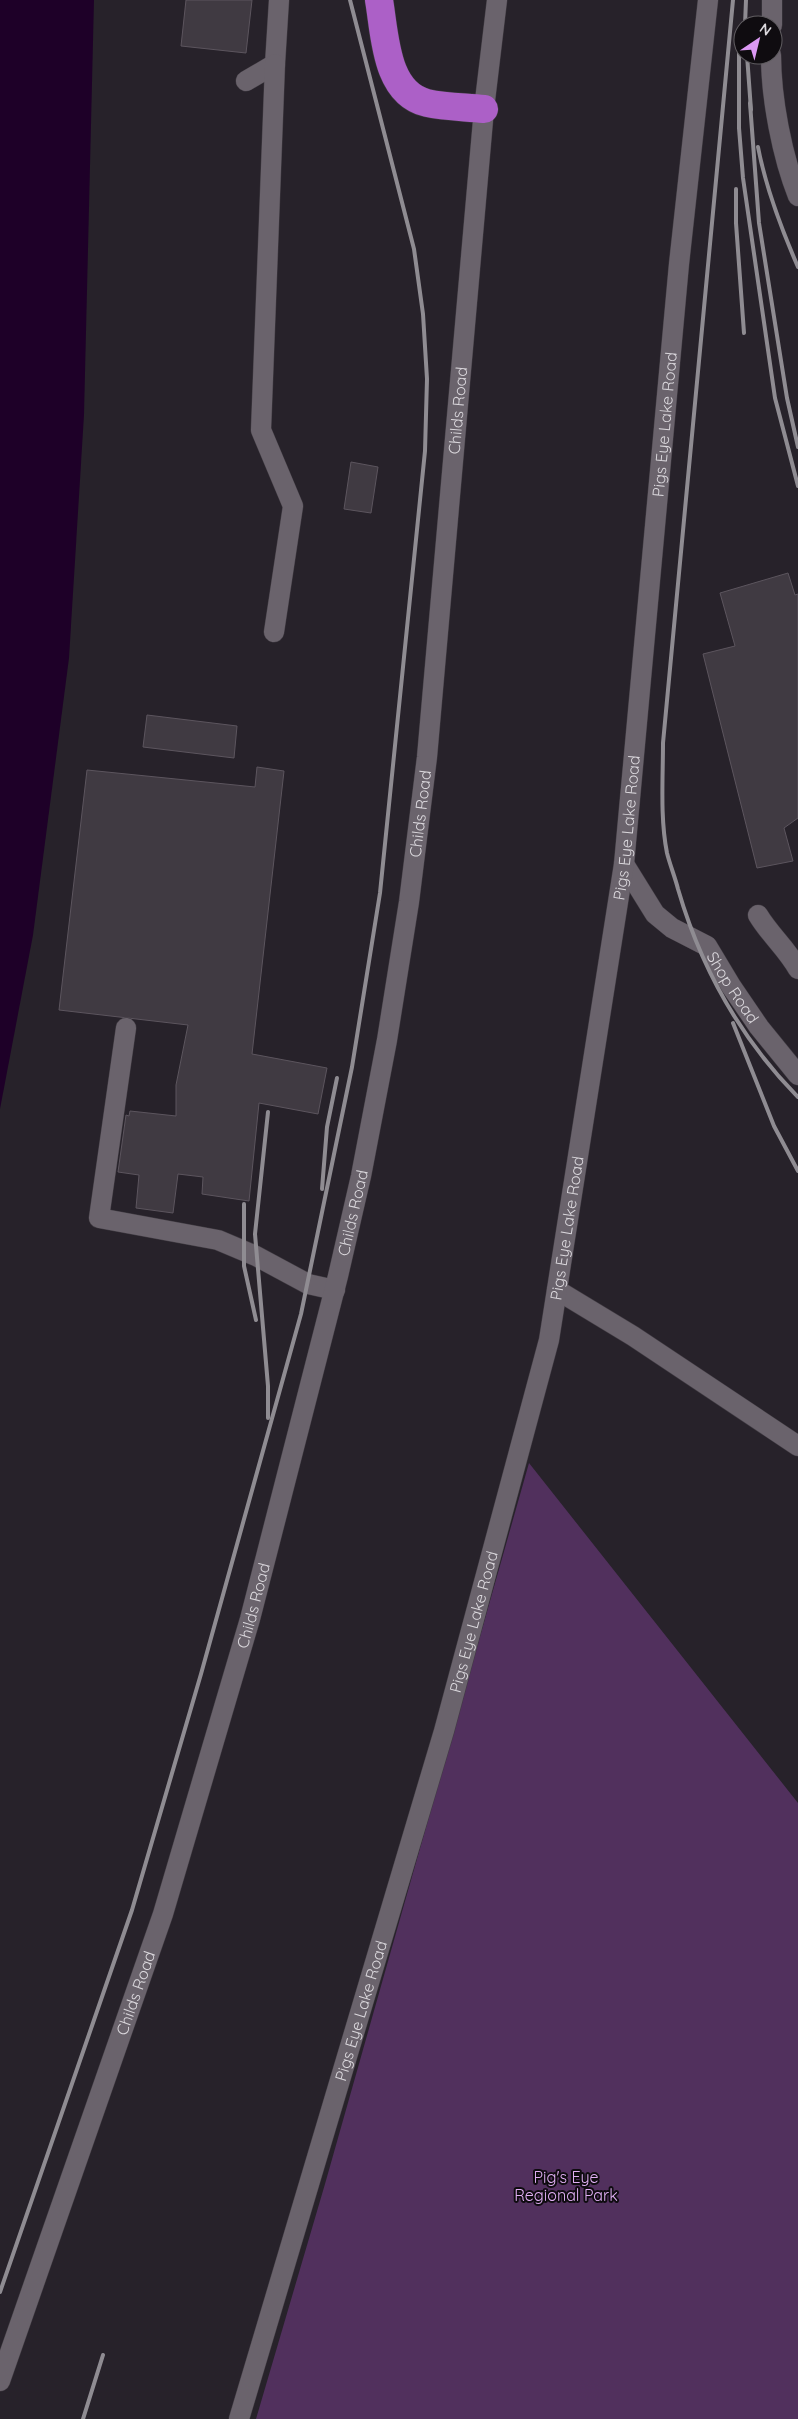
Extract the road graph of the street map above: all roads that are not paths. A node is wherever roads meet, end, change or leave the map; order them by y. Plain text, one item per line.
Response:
1 (279, 0) edge
2 (379, 0) edge
3 (497, 0) edge
4 (708, 0) edge
5 (772, 0) edge
6 (772, 15) edge
7 (275, 64) junction
8 (772, 65) edge
9 (246, 80) dead end
10 (484, 109) junction
11 (798, 196) edge
12 (274, 632) dead end
13 (624, 864) junction
14 (758, 915) dead end
15 (798, 970) edge
16 (126, 1028) dead end
17 (798, 1075) edge
18 (335, 1290) junction
19 (556, 1290) junction
20 (798, 1446) edge
21 (0, 2381) edge
22 (239, 2419) edge

1 - 7 street
2 - 10 highway
3 - 10 street, Childs Road
4 - 13 street, Pigs Eye Lake Road
5 - 6 street
7 - 9 street
7 - 12 street
8 - 11 street
10 - 18 street, Childs Road
13 - 17 street, Shop Road
13 - 19 street, Pigs Eye Lake Road
14 - 15 street
16 - 18 street
18 - 21 street, Childs Road
19 - 20 street
19 - 22 street, Pigs Eye Lake Road

